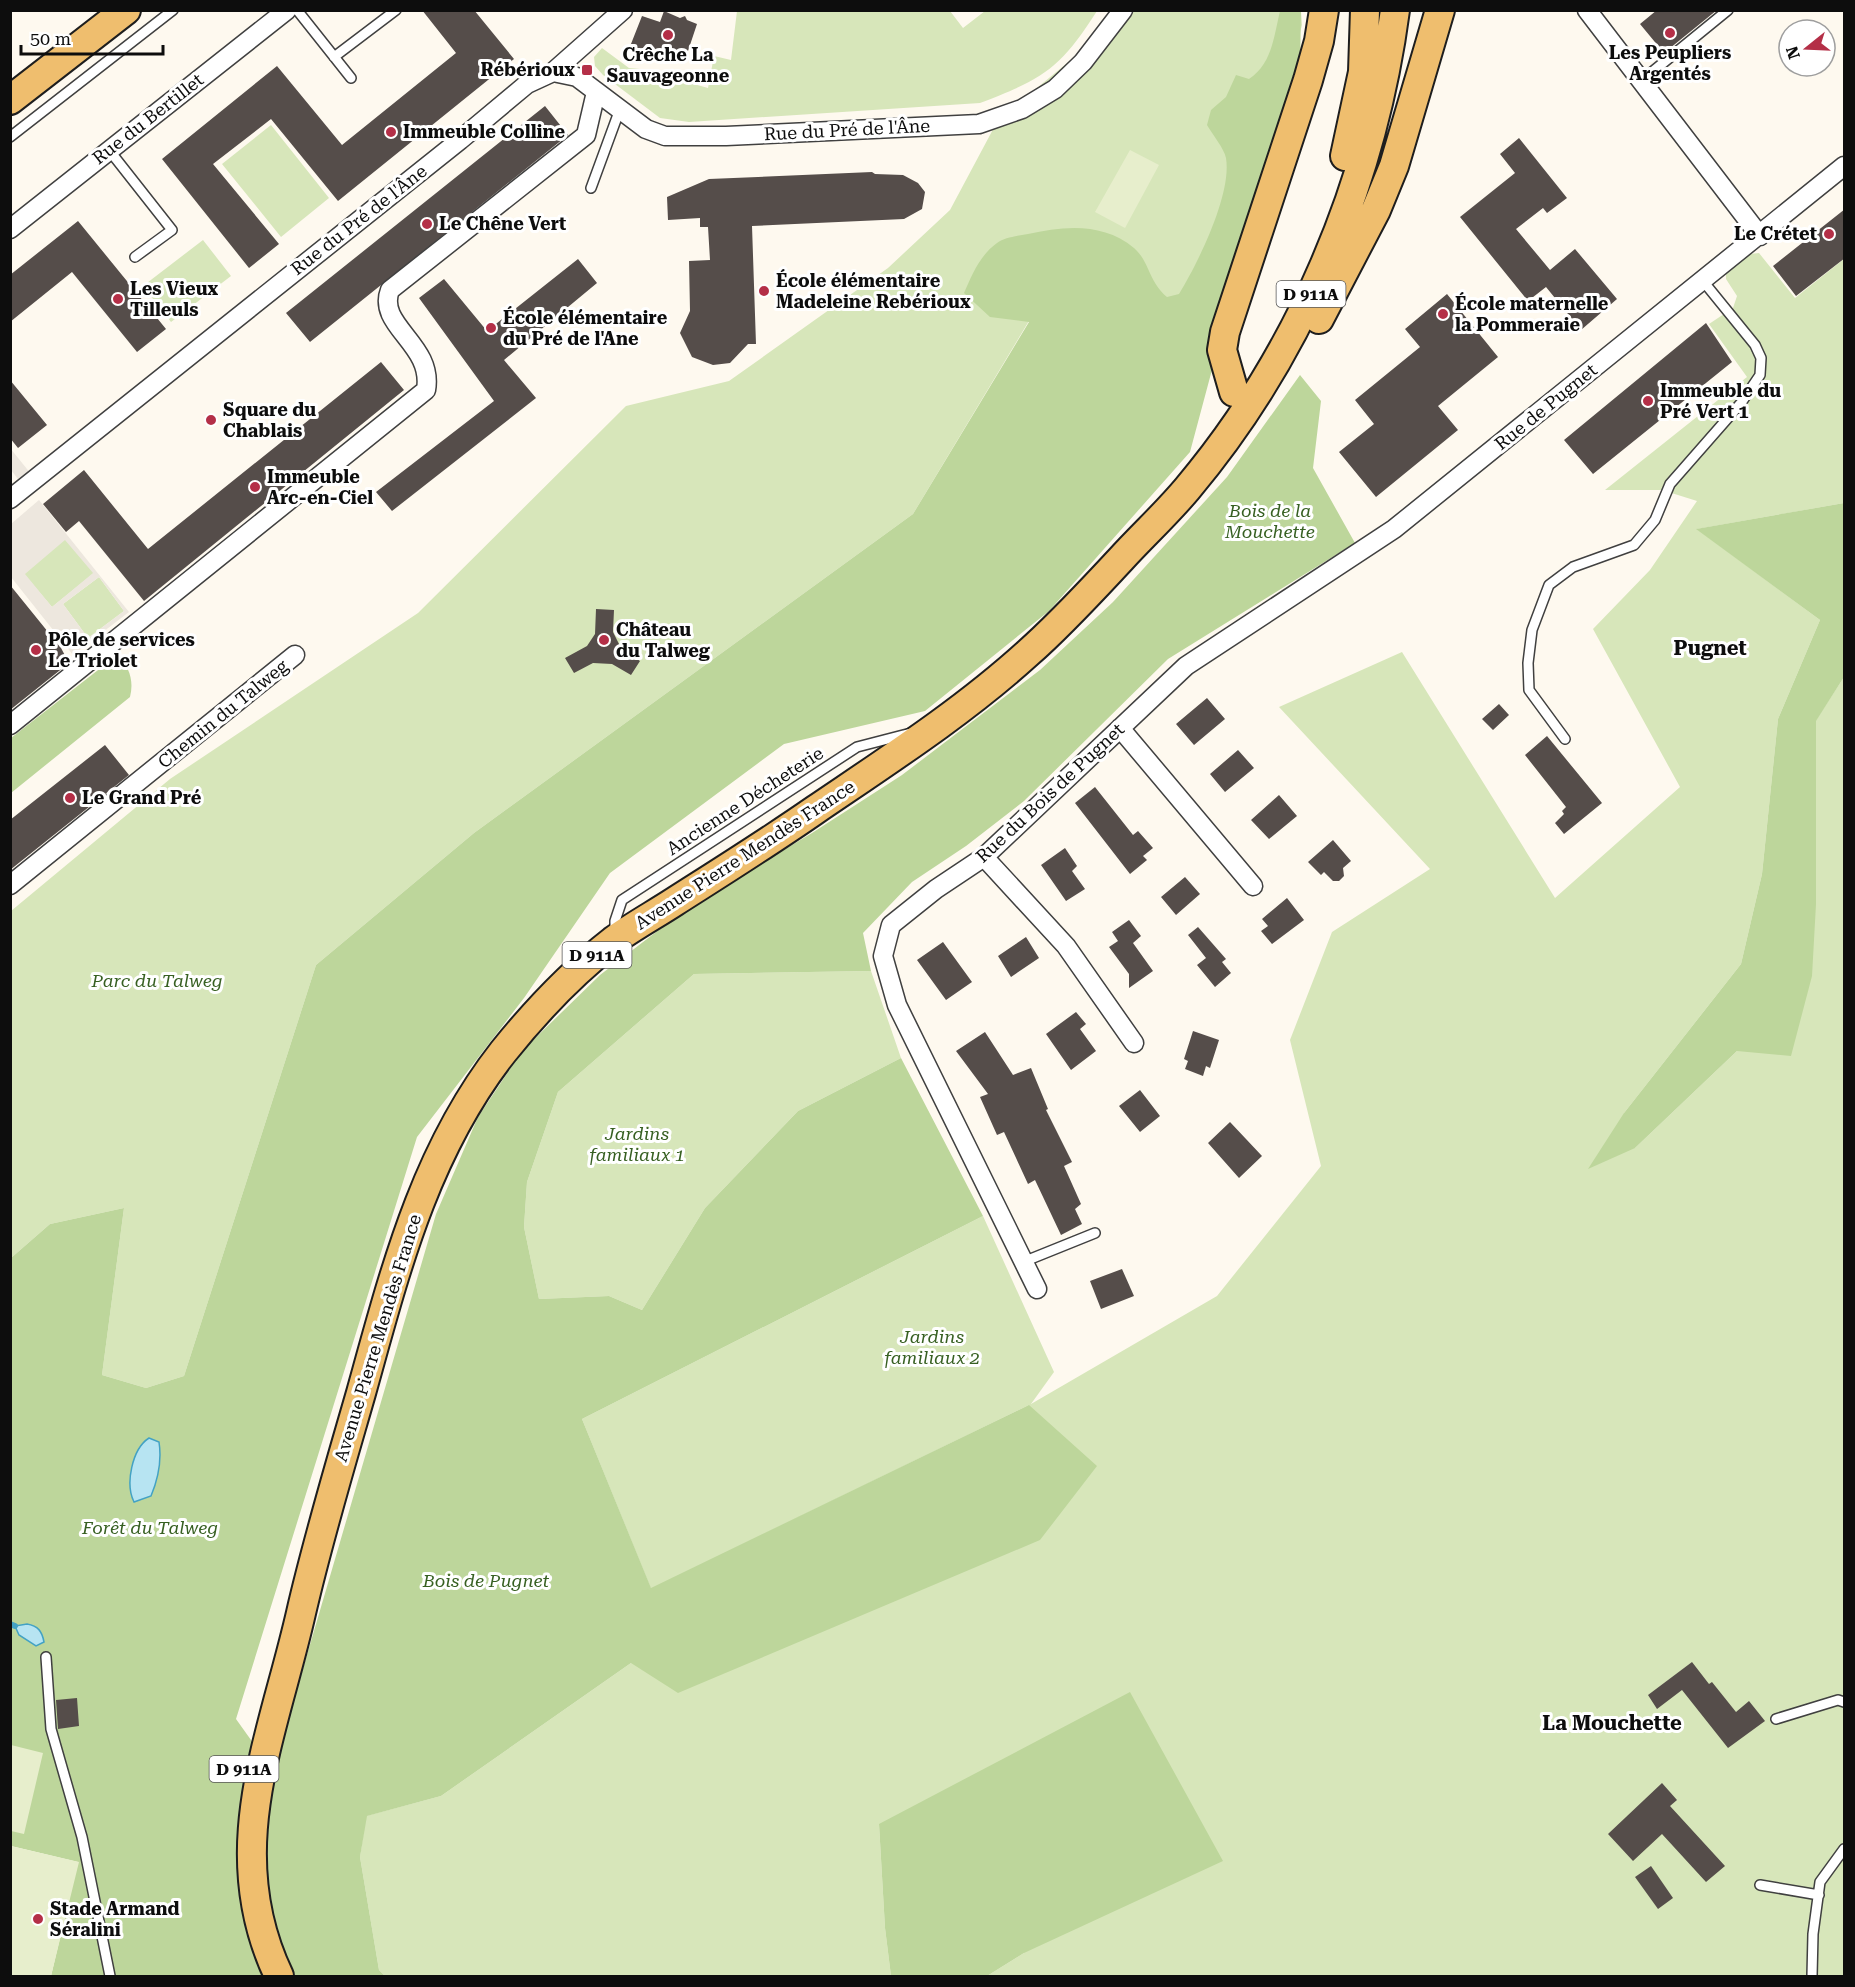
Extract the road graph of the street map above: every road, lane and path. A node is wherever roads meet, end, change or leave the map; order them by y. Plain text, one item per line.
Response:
1 (126, 10) edge
2 (173, 10) edge
3 (287, 10) edge
4 (297, 10) edge
5 (396, 10) edge
6 (622, 10) edge
7 (1123, 10) edge
8 (1324, 10) edge
9 (1365, 10) edge
10 (1395, 10) edge
11 (1440, 10) edge
12 (1587, 10) edge
13 (1728, 10) edge
14 (334, 57) junction
15 (553, 72) junction
16 (351, 78) dead end
17 (1641, 81) junction
18 (596, 92) junction
19 (10, 100) edge
20 (620, 109) junction
21 (10, 137) edge
22 (109, 150) junction
23 (1845, 166) edge
24 (591, 188) dead end
25 (10, 229) edge
26 (1760, 236) junction
27 (135, 257) dead end
28 (1703, 281) junction
29 (1234, 392) junction
30 (10, 499) edge
31 (1143, 536) junction
32 (1237, 634) joint
33 (295, 655) dead end
34 (10, 725) edge
35 (1120, 728) junction
36 (1565, 739) dead end
37 (984, 857) junction
38 (10, 885) edge
39 (1252, 886) dead end
40 (1134, 1043) dead end
41 (1095, 1233) dead end
42 (1023, 1262) junction
43 (1037, 1289) dead end
44 (310, 1570) junction
45 (46, 1658) dead end
46 (1845, 1702) edge
47 (1776, 1719) dead end
48 (1845, 1849) edge
49 (1760, 1885) dead end
50 (1819, 1895) junction
51 (110, 1977) edge
52 (259, 1977) edge
53 (279, 1977) edge
54 (1812, 1977) edge

1 - 19 main road
2 - 21 lane
3 - 22 street, Rue du Bertillet
4 - 14 lane
5 - 14 lane
6 - 15 street
7 - 20 street, Rue du Pré de l'Âne
8 - 29 main road
9 - 29 main road, Avenue Pierre Mendès France / D 911A
10 - 31 main road, Avenue Pierre Mendès France / D 911A
11 - 31 main road
12 - 17 street
13 - 17 lane
14 - 16 lane
15 - 18 street, Rue du Pré de l'Âne
15 - 30 street, Rue du Pré de l'Âne
17 - 26 street
18 - 20 street, Rue du Pré de l'Âne
18 - 34 street
20 - 24 lane
22 - 25 street, Rue du Bertillet
22 - 27 lane
23 - 26 street, Rue de Pugnet
26 - 28 street, Rue de Pugnet
28 - 32 street, Rue de Pugnet
28 - 36 lane
29 - 31 main road, Avenue Pierre Mendès France / D 911A
31 - 44 main road, Avenue Pierre Mendès France / D 911A
32 - 35 street, Rue du Bois de Pugnet
33 - 38 street, Chemin du Talweg
35 - 37 street, Rue du Bois de Pugnet
35 - 39 street
37 - 40 street
37 - 42 street, Rue du Bois de Pugnet
41 - 42 lane
42 - 43 street, Rue du Bois de Pugnet
44 - 52 main road, Avenue Pierre Mendès France / D 911A
44 - 53 main road, Avenue Pierre Mendès France / D 911A
45 - 51 lane
46 - 47 lane
48 - 50 lane
49 - 50 lane
50 - 54 lane

